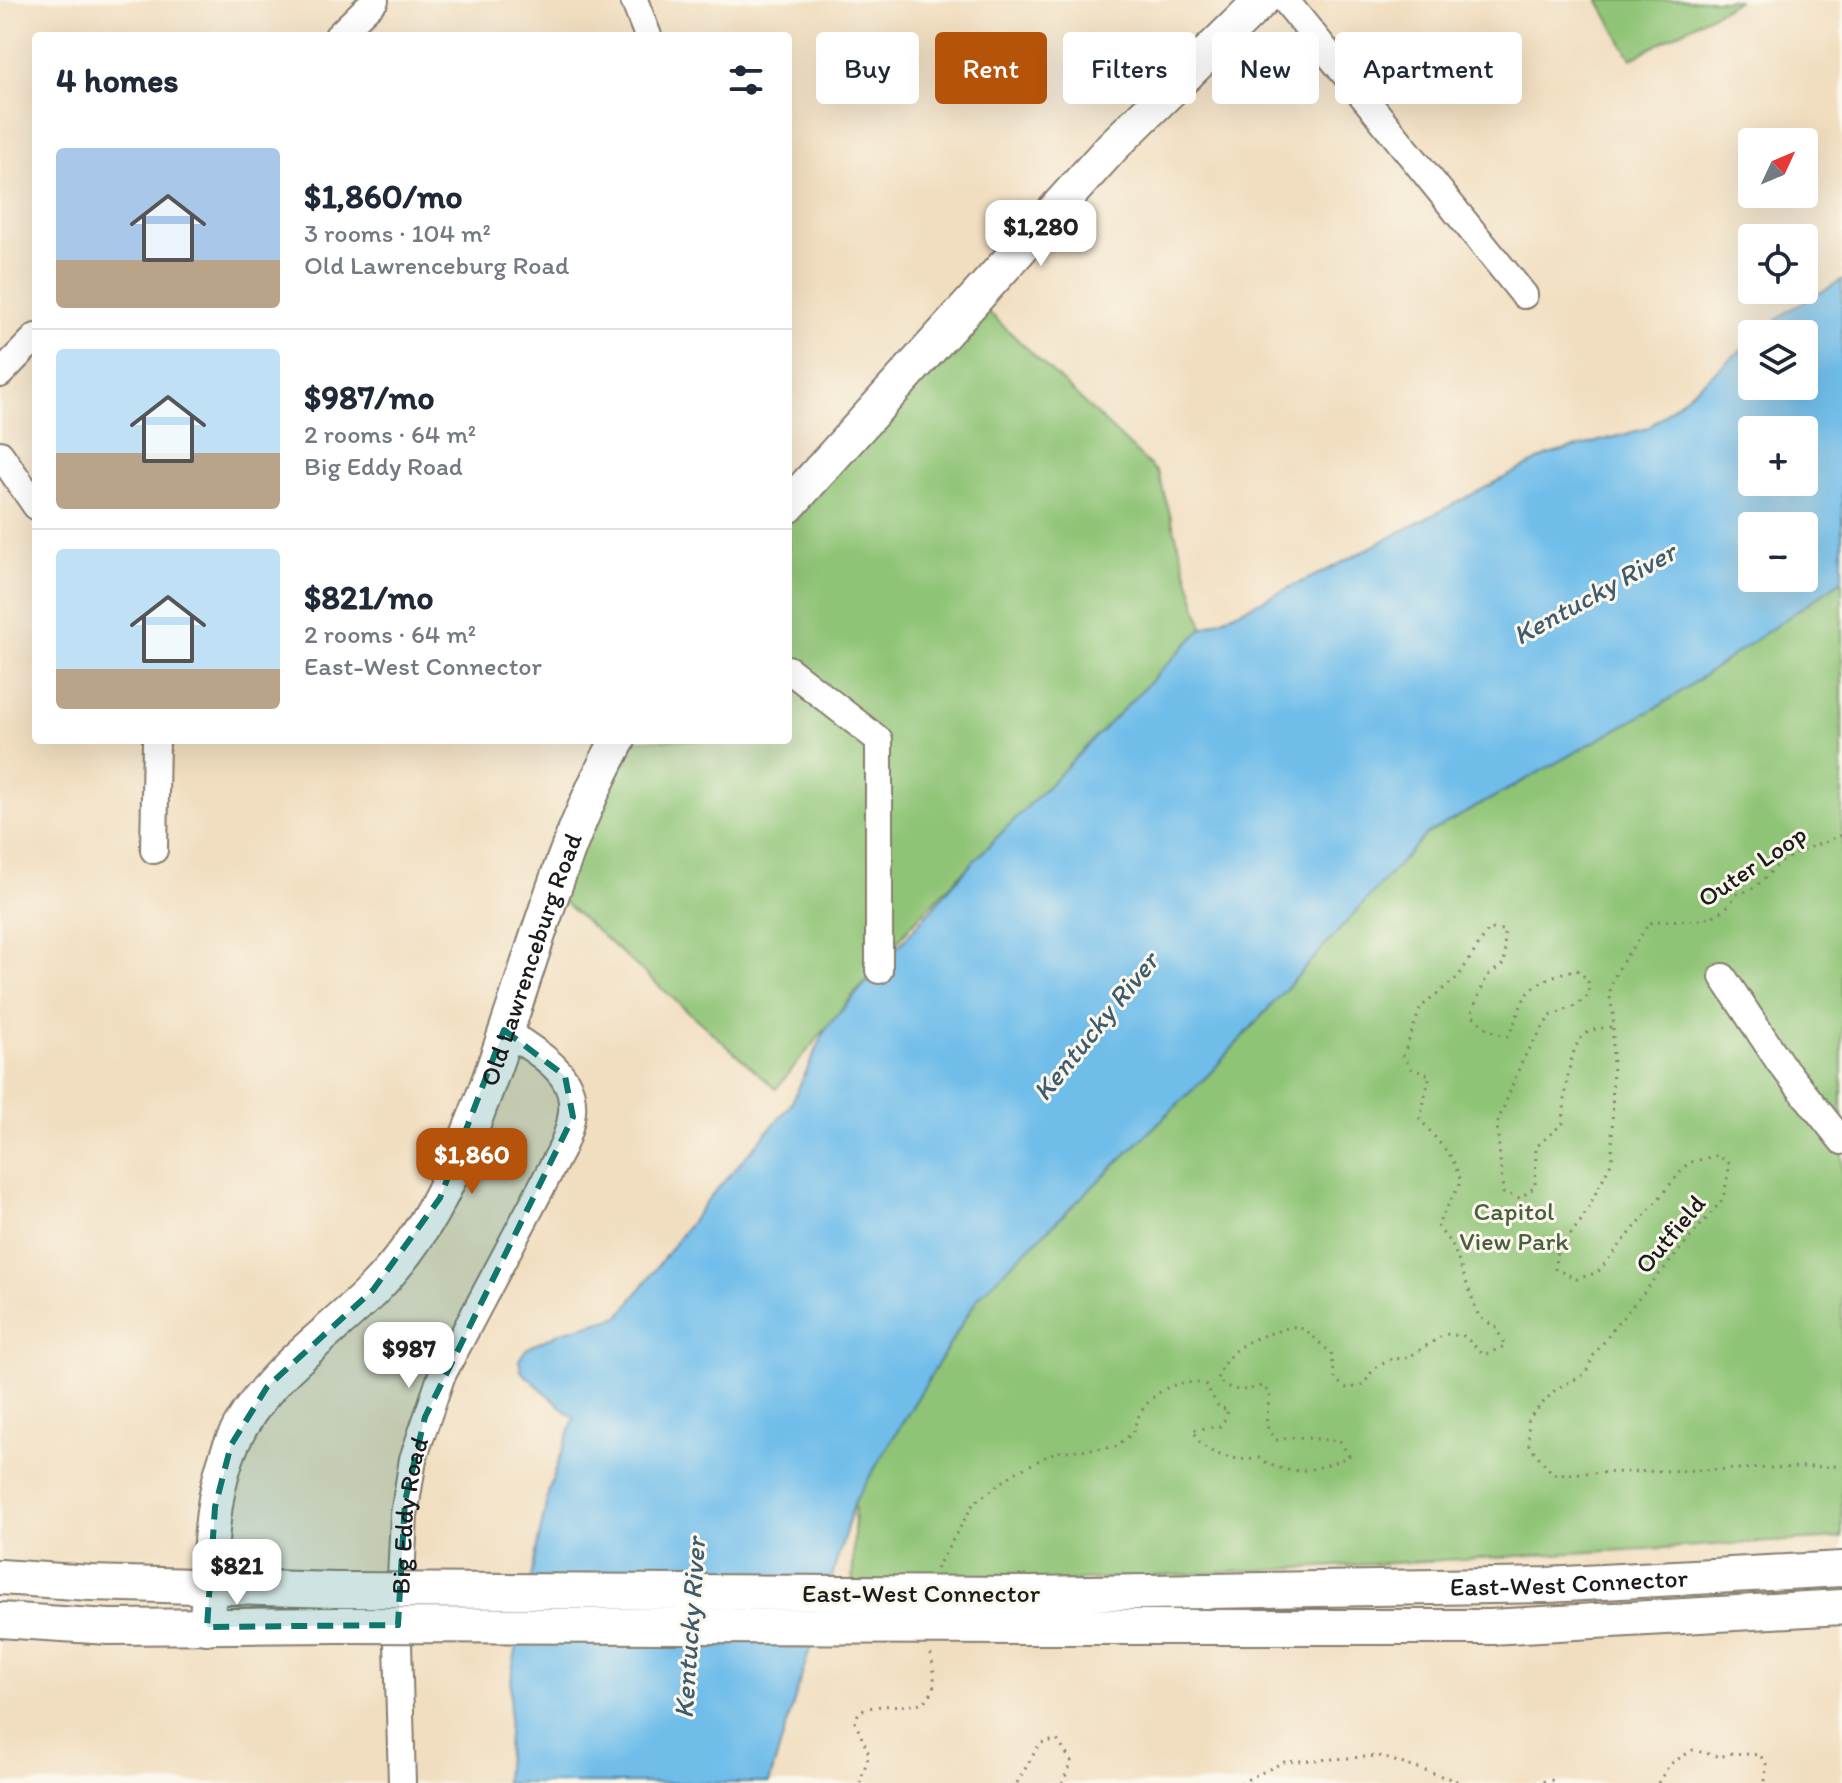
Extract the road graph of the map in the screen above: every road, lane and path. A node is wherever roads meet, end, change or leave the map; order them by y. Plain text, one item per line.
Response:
1 (375, 0) edge
2 (634, 0) edge
3 (1262, 0) edge
4 (1285, 0) edge
5 (342, 32) edge
6 (646, 32) edge
7 (1524, 295) dead end
8 (32, 341) edge
9 (0, 374) edge
10 (0, 454) edge
11 (32, 500) edge
12 (792, 502) edge
13 (792, 672) edge
14 (156, 744) edge
15 (616, 744) edge
16 (1842, 835) edge
17 (154, 850) dead end
18 (879, 970) dead end
19 (1723, 977) dead end
20 (1613, 1027) junction
21 (504, 1030) junction
22 (1842, 1141) edge
23 (1842, 1466) edge
24 (1842, 1569) edge
25 (933, 1574) dead end
26 (0, 1577) edge
27 (209, 1585) junction
28 (1842, 1607) edge
29 (1031, 1610) junction
30 (0, 1620) edge
31 (207, 1627) junction
32 (929, 1647) dead end
33 (402, 1783) edge
34 (860, 1783) edge
35 (1017, 1783) edge
36 (1062, 1783) edge
37 (1240, 1783) edge
38 (1463, 1783) edge
39 (1535, 1783) edge
40 (1555, 1783) edge
41 (1658, 1783) edge
42 (1765, 1783) edge

1 - 5 street
2 - 6 street
3 - 12 main road
4 - 7 street
8 - 9 street
10 - 11 street
13 - 18 street
14 - 17 street
15 - 21 main road, Old Lawrenceburg Road
16 - 20 path, Outer Loop
19 - 22 street
20 - 23 path, Outfield
20 - 25 path
21 - 27 main road, Old Lawrenceburg Road
21 - 33 street, Big Eddy Road
24 - 29 main road, East-West Connector
26 - 27 main road, East-West Connector
27 - 29 main road, East-West Connector, bridge
27 - 31 main road, Old Lawrenceburg Road
28 - 29 main road, East-West Connector
29 - 31 main road, East-West Connector, bridge
30 - 31 main road, East-West Connector
32 - 34 path
35 - 36 path
37 - 38 path
39 - 40 path
41 - 42 path

